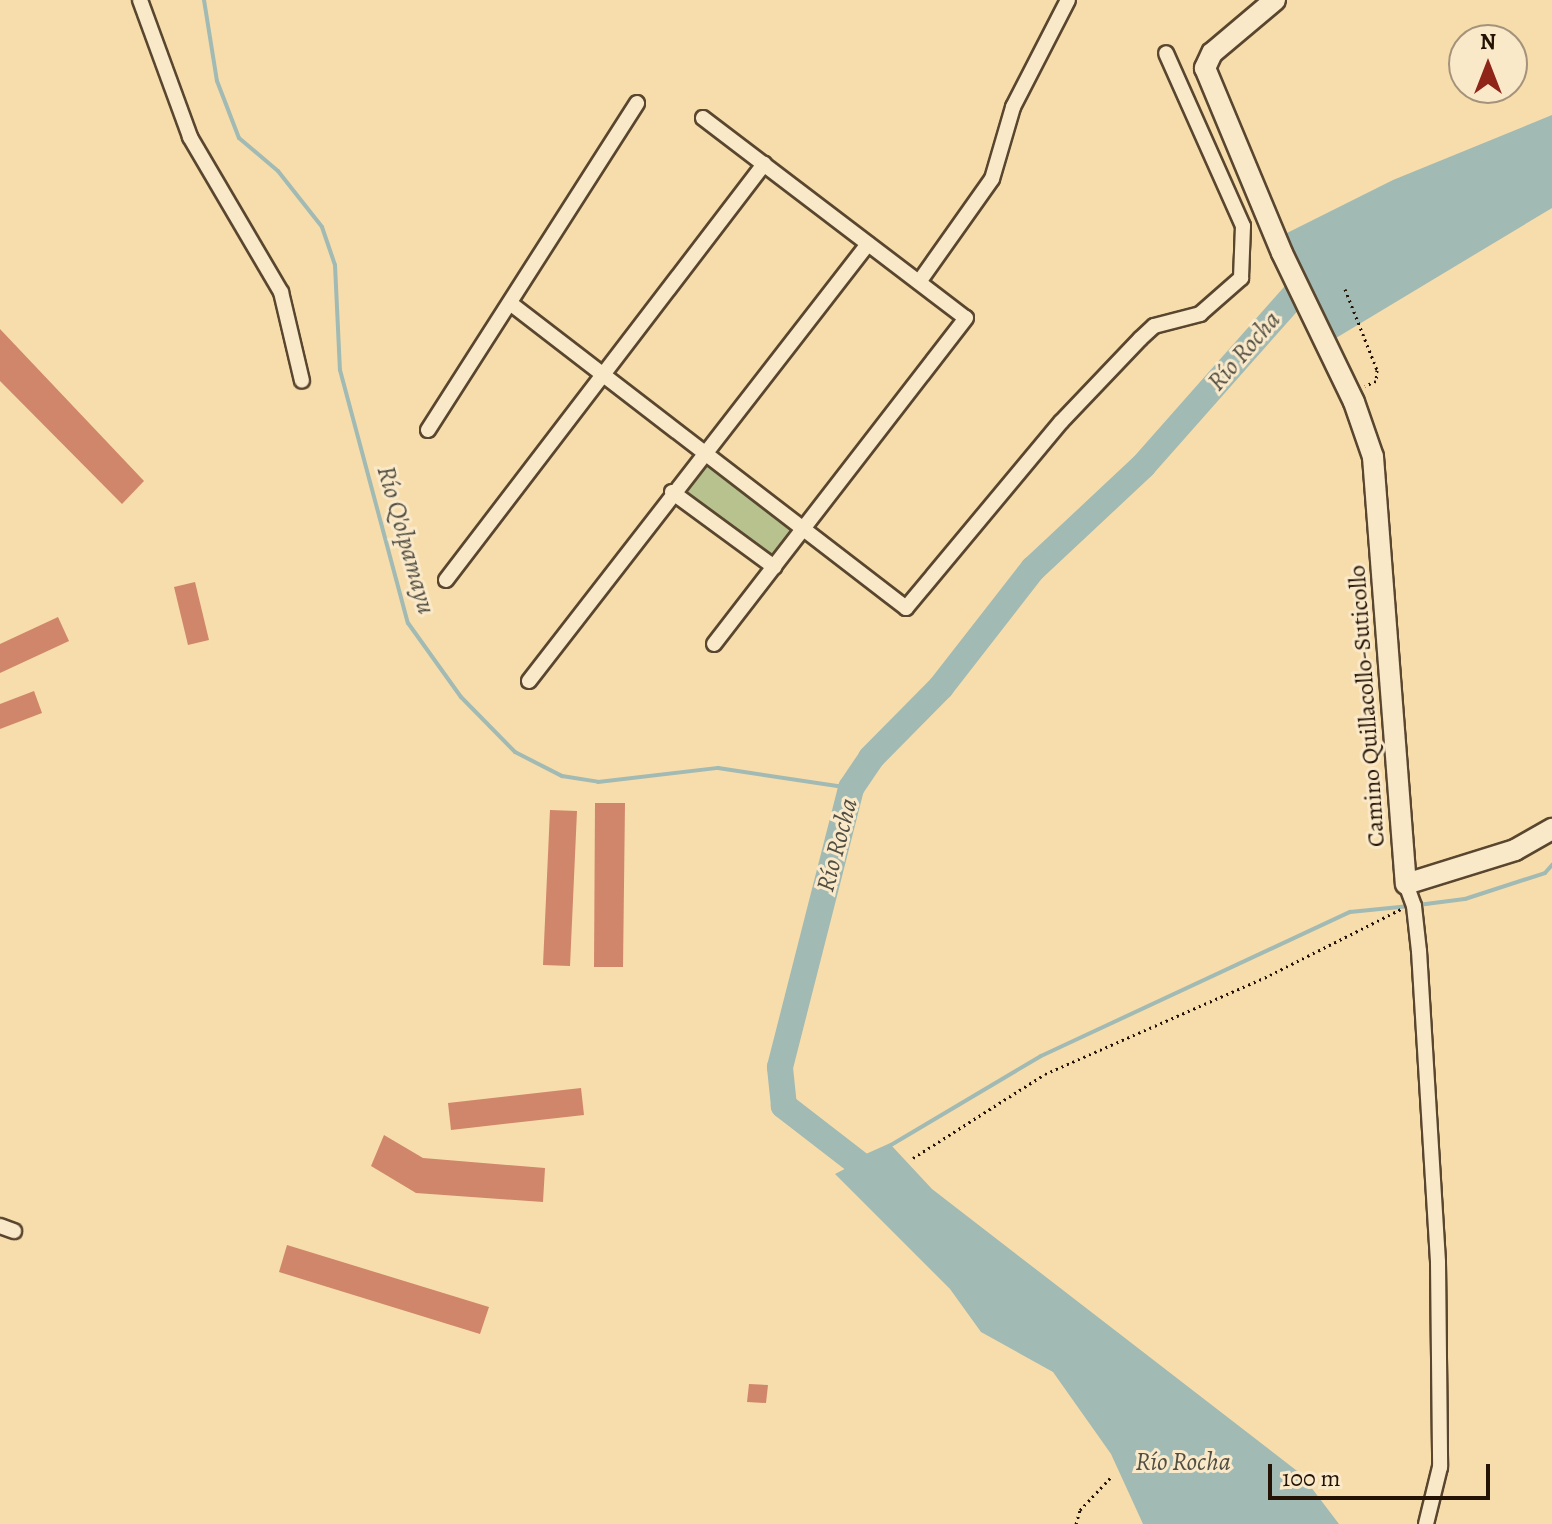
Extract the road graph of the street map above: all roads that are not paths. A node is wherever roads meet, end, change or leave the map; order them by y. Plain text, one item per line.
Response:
1 (140, 0) edge
2 (1068, 0) edge
3 (1275, 0) edge
4 (1166, 53) dead end
5 (637, 103) dead end
6 (703, 118) dead end
7 (764, 164) junction
8 (868, 244) junction
9 (919, 282) junction
10 (510, 303) junction
11 (601, 373) junction
12 (302, 381) dead end
13 (428, 430) dead end
14 (702, 451) junction
15 (672, 492) junction
16 (805, 528) junction
17 (774, 567) junction
18 (446, 580) dead end
19 (714, 644) dead end
20 (529, 681) dead end
21 (1552, 829) edge
22 (1406, 884) junction
23 (1426, 1524) edge

1 - 12 street
2 - 9 street
3 - 22 main road, Camino Quillacollo-Suticollo
4 - 16 street
5 - 10 street
6 - 7 street
7 - 8 street
7 - 11 street
8 - 9 street
8 - 14 street
9 - 16 street
10 - 11 street
10 - 13 street
11 - 14 street
11 - 18 street
14 - 15 street
14 - 16 street
15 - 17 street
15 - 20 street
16 - 17 street
17 - 19 street
21 - 22 main road
22 - 23 street

